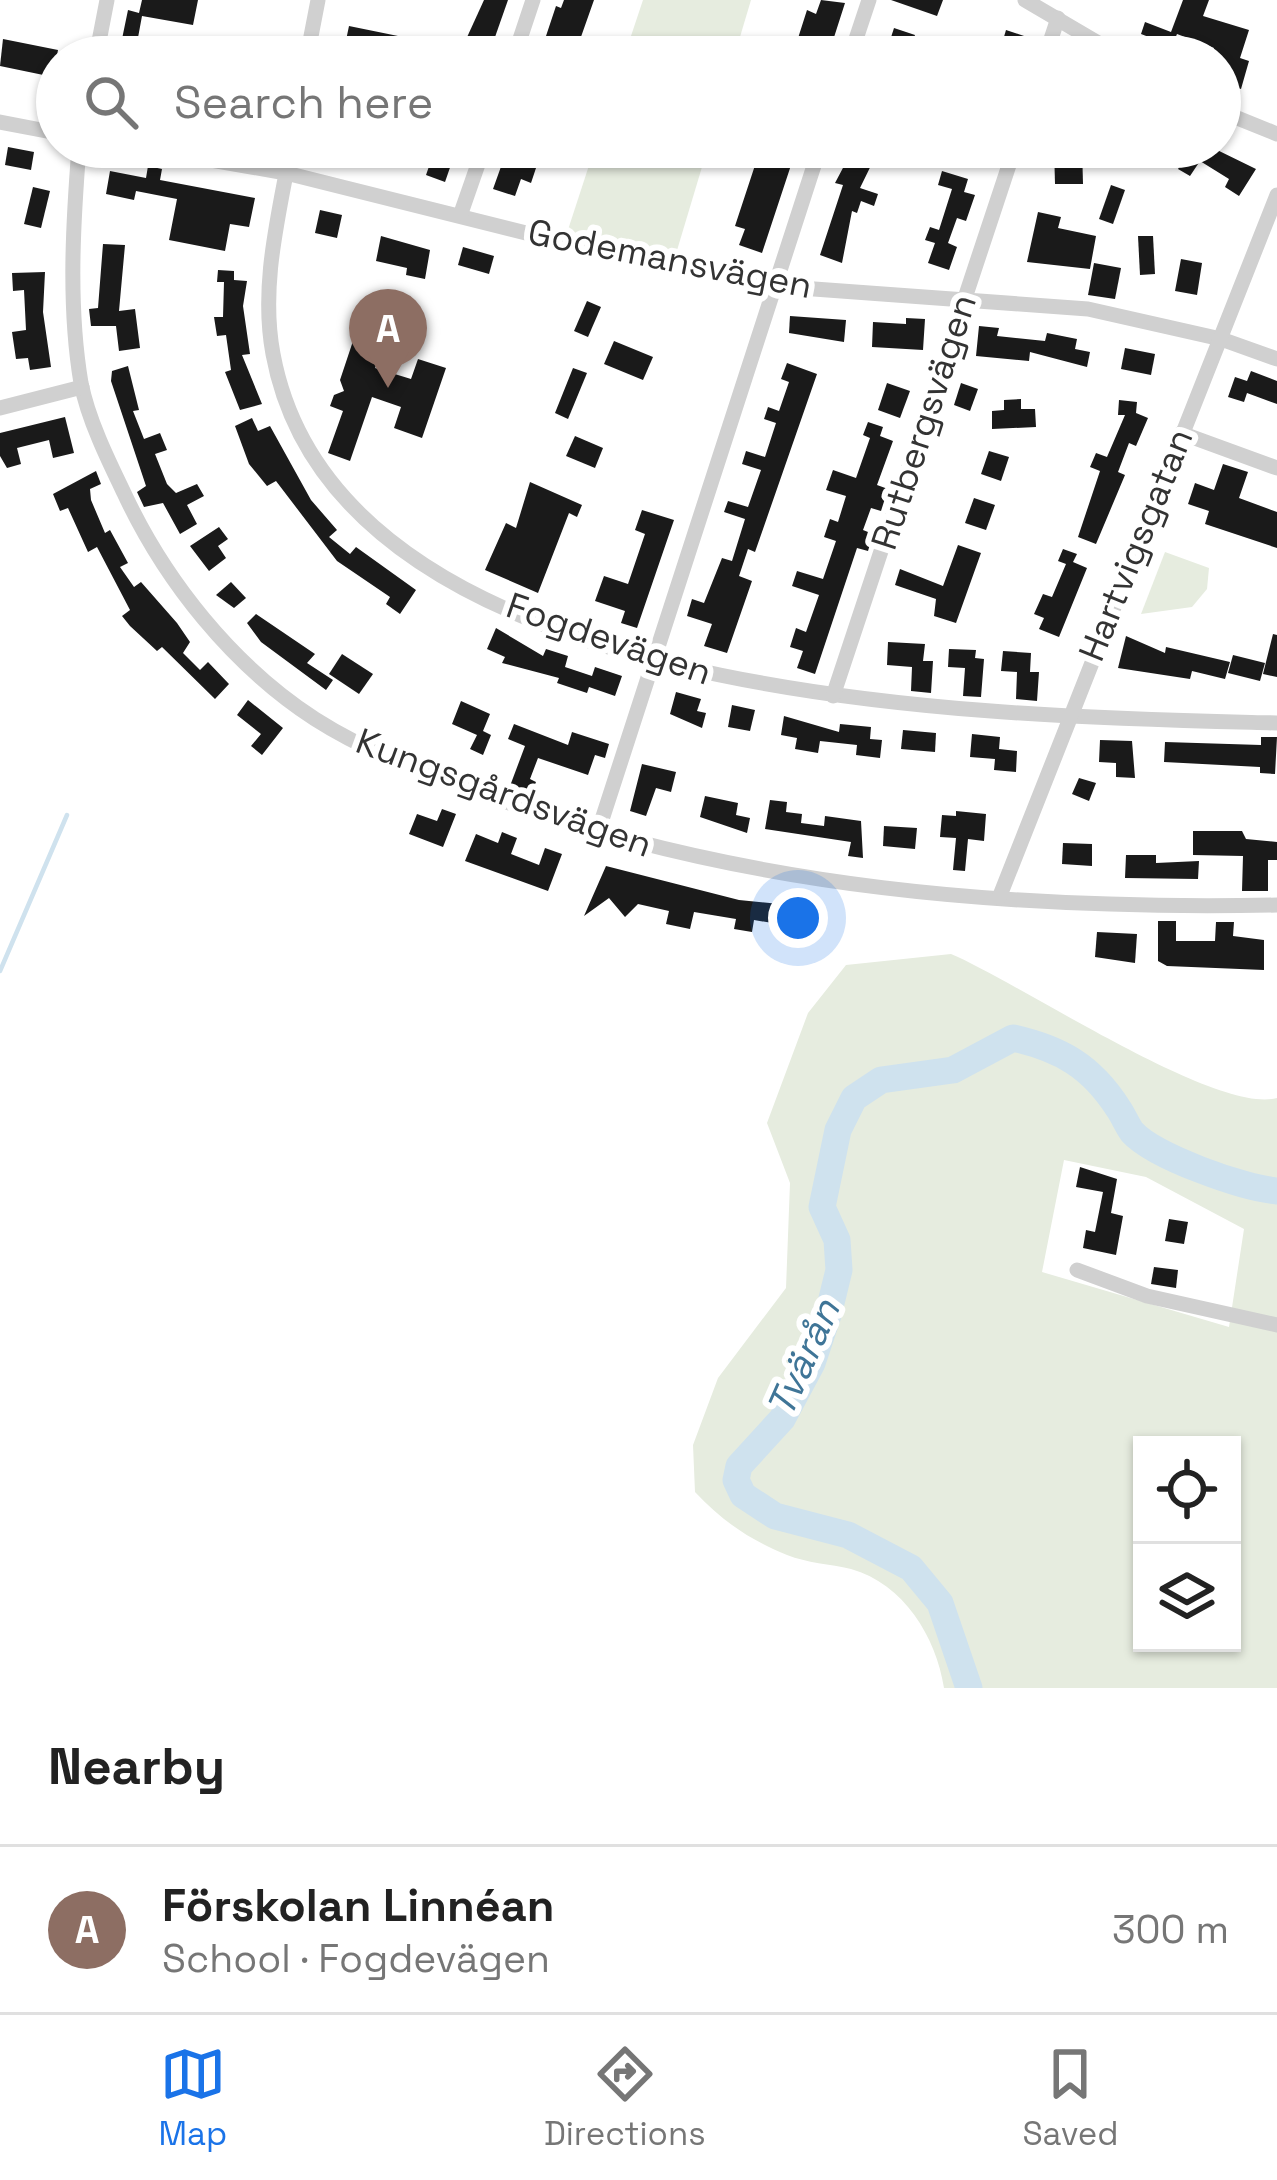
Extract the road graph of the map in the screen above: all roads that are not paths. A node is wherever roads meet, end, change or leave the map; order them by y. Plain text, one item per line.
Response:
1 (107, 0) edge
2 (318, 0) edge
3 (533, 0) edge
4 (869, 0) edge
5 (1024, 0) edge
6 (1058, 18) junction
7 (100, 36) edge
8 (311, 36) edge
9 (521, 36) edge
10 (857, 36) edge
11 (1052, 36) edge
12 (1088, 36) edge
13 (1241, 119) edge
14 (0, 122) edge
15 (36, 129) edge
16 (1277, 134) edge
17 (79, 168) edge
18 (257, 168) edge
19 (287, 168) edge
20 (477, 168) edge
21 (813, 168) edge
22 (1008, 168) edge
23 (286, 173) junction
24 (1277, 195) edge
25 (461, 213) junction
26 (773, 286) junction
27 (964, 299) junction
28 (1221, 339) junction
29 (1277, 359) edge
30 (82, 387) junction
31 (0, 408) edge
32 (1181, 433) junction
33 (1277, 468) edge
34 (653, 658) junction
35 (833, 696) junction
36 (1066, 718) junction
37 (1277, 724) edge
38 (597, 835) junction
39 (999, 898) junction
40 (1277, 905) edge
41 (1077, 1270) dead end
42 (1277, 1325) edge

1 - 7 street
2 - 8 street
3 - 9 street
4 - 10 street
5 - 6 street
6 - 11 street
6 - 12 street
13 - 16 street
14 - 15 street
17 - 30 street, Kungsgårdsvägen
18 - 23 street, Godemansvägen
19 - 23 street, Fogdevägen
20 - 25 street
21 - 26 street
22 - 27 street, Rutbergsvägen
23 - 25 street, Godemansvägen
23 - 34 street, Fogdevägen
24 - 28 street, Hartvigsgatan
25 - 26 street, Godemansvägen
26 - 27 street, Godemansvägen
26 - 34 street
27 - 28 street, Godemansvägen
27 - 35 street, Rutbergsvägen
28 - 29 street, Godemansvägen
28 - 32 street, Hartvigsgatan
30 - 31 street
30 - 38 street, Kungsgårdsvägen
32 - 33 street
32 - 36 street, Hartvigsgatan
34 - 35 street, Fogdevägen
34 - 38 street
35 - 36 street, Fogdevägen
36 - 37 street, Fogdevägen
36 - 39 street, Hartvigsgatan
38 - 39 street, Kungsgårdsvägen
39 - 40 street, Kungsgårdsvägen
41 - 42 street

